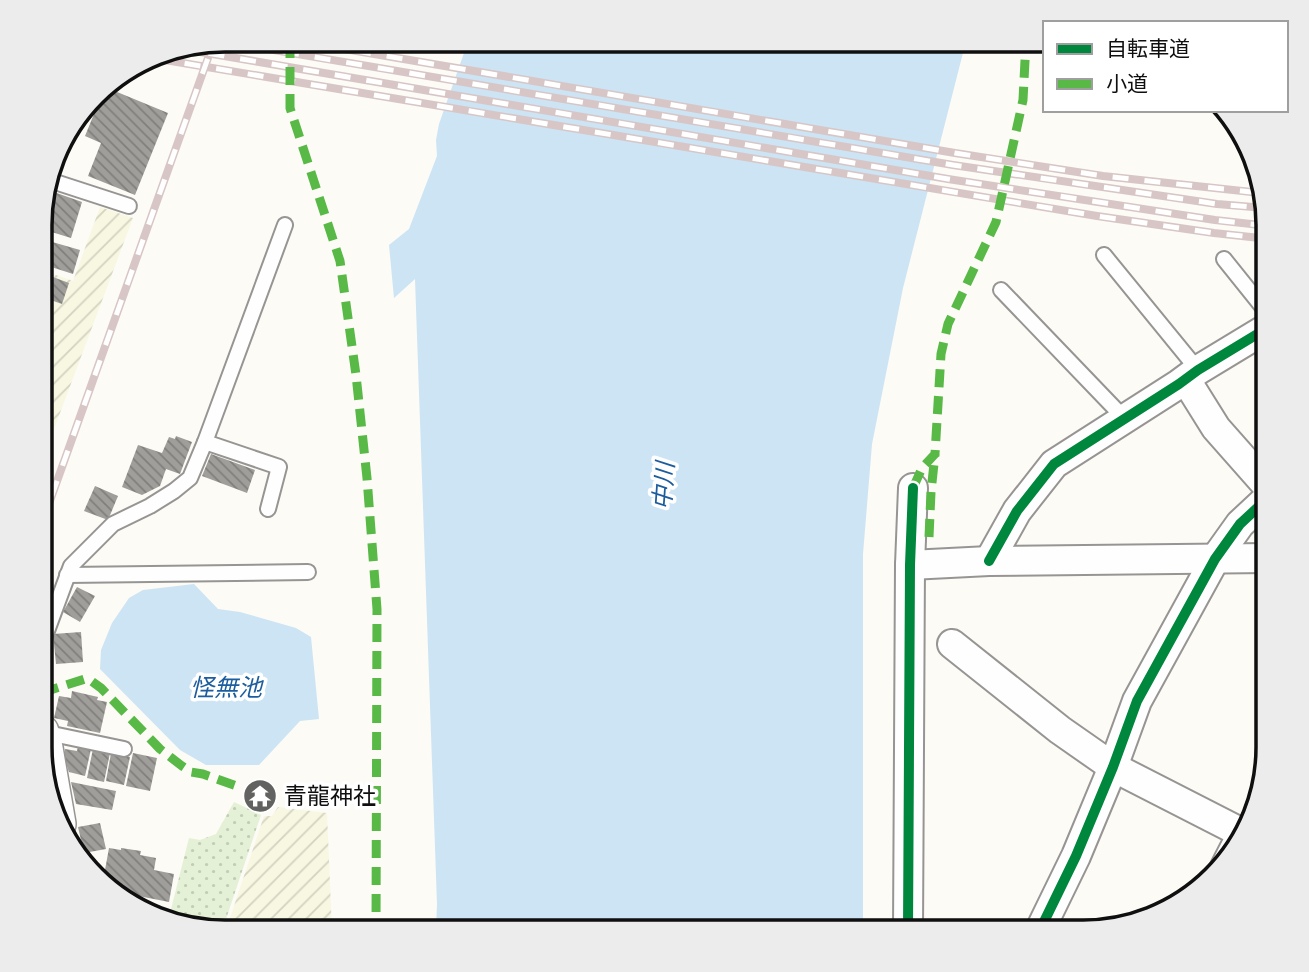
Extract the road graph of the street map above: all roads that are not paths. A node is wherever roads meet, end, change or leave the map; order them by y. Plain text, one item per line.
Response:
1 (58, 183) edge
2 (130, 205) dead end
3 (285, 225) dead end
4 (1104, 255) dead end
5 (1224, 259) dead end
6 (1001, 290) dead end
7 (1256, 311) edge
8 (1256, 336) edge
9 (1192, 375) junction
10 (1124, 418) junction
11 (205, 442) junction
12 (1256, 473) edge
13 (913, 488) dead end
14 (268, 509) dead end
15 (1256, 509) edge
16 (1256, 558) edge
17 (1215, 559) junction
18 (989, 561) junction
19 (910, 565) junction
20 (308, 572) dead end
21 (67, 575) junction
22 (53, 614) edge
23 (952, 644) dead end
24 (53, 734) edge
25 (124, 749) dead end
26 (1113, 767) junction
27 (1235, 829) edge
28 (908, 920) edge
29 (1045, 920) edge

1 - 2 lane
3 - 11 lane
4 - 9 lane
5 - 7 lane
6 - 10 lane
8 - 9 street
9 - 10 street
9 - 12 street
10 - 18 street
11 - 14 lane
11 - 21 lane
13 - 19 street
15 - 17 street
16 - 17 street
17 - 18 street
17 - 26 street
18 - 19 street
19 - 28 street
20 - 21 lane
21 - 22 lane
23 - 26 street
24 - 25 lane
26 - 27 street
26 - 29 street

